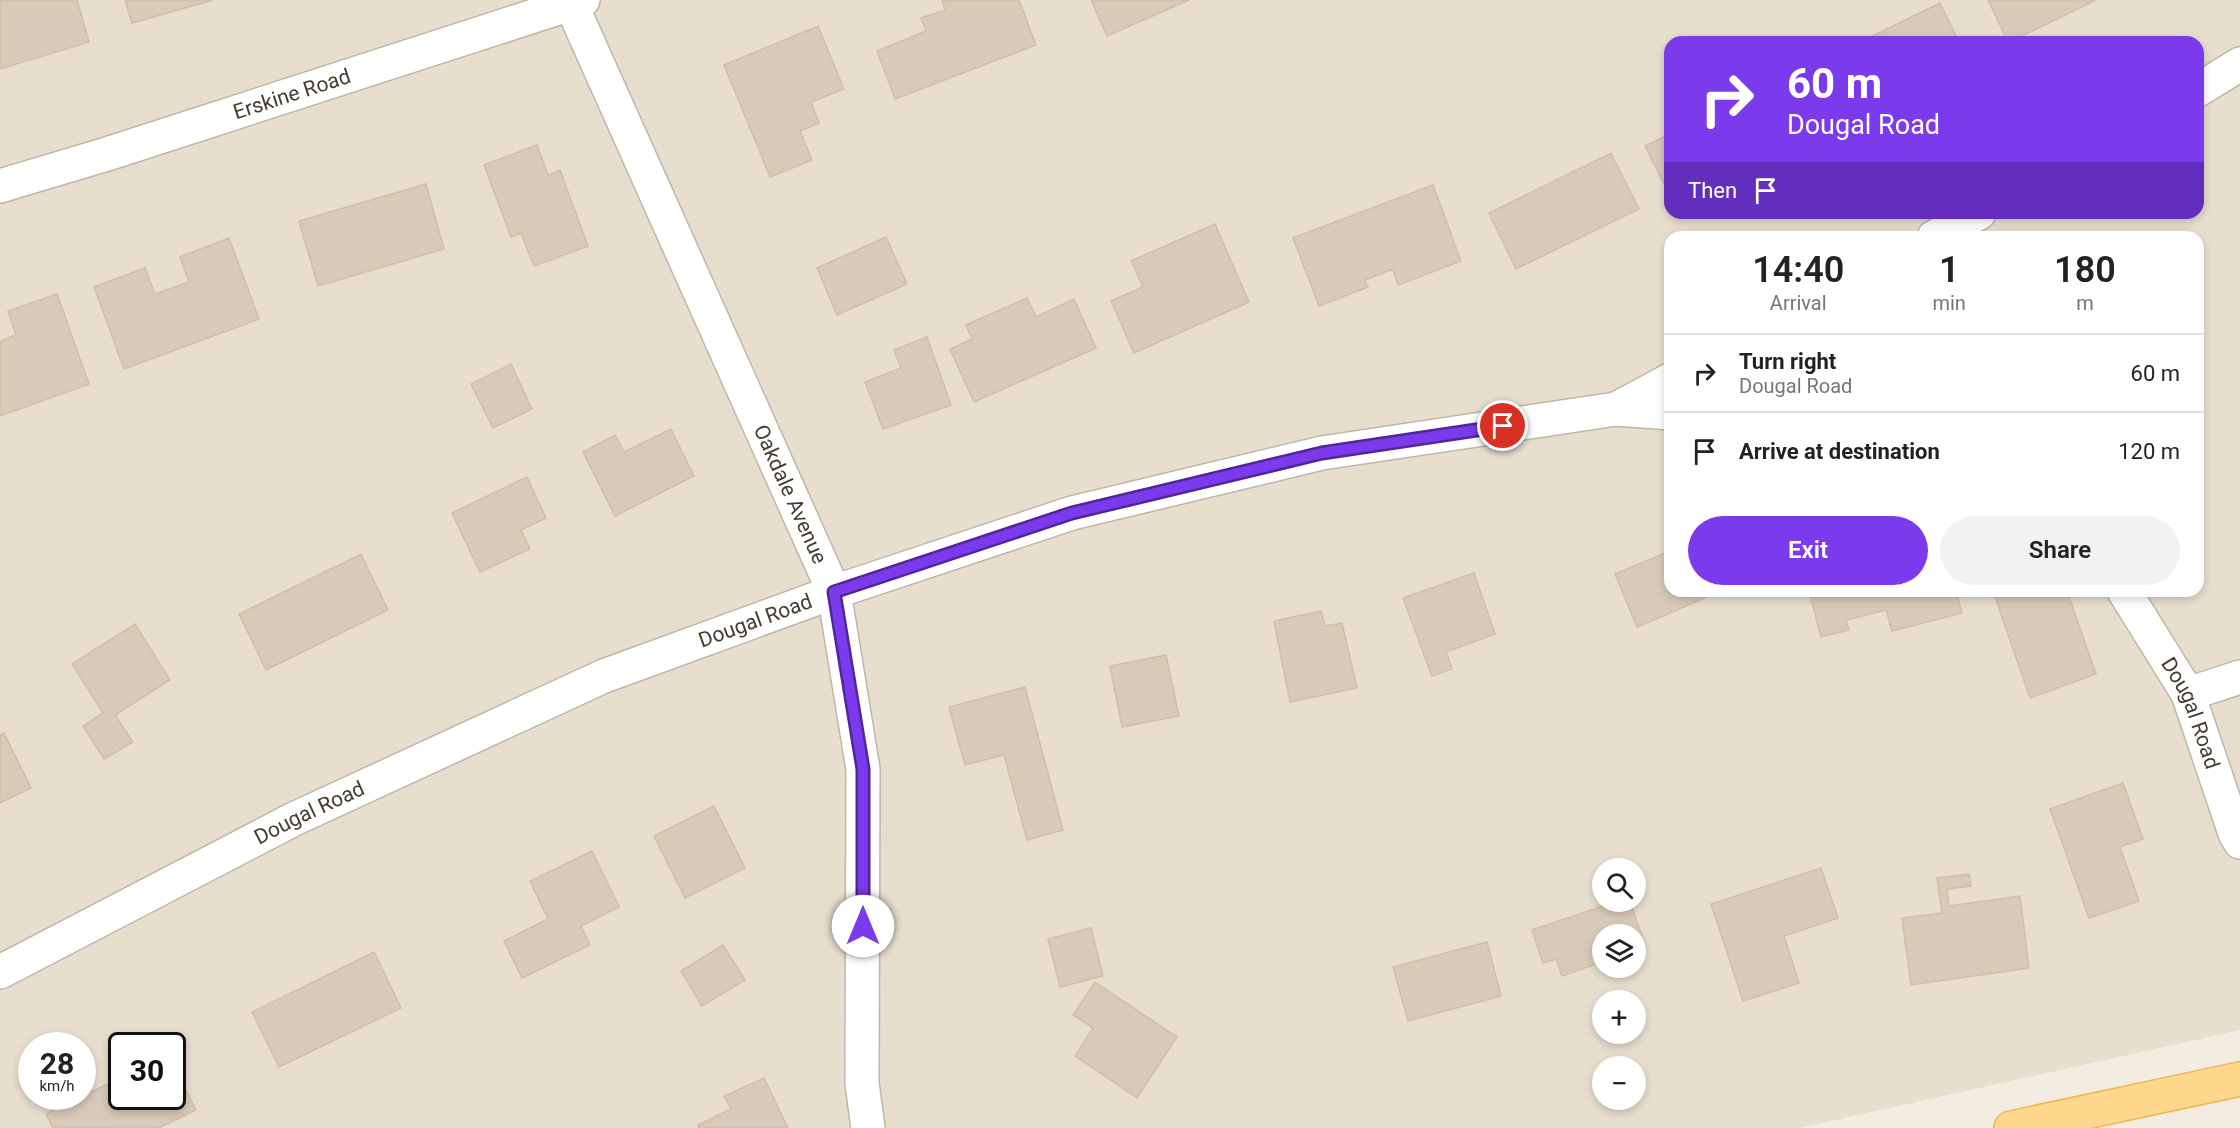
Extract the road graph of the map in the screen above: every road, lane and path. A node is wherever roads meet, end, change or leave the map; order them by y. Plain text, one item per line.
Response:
1 (577, 2) edge
2 (2240, 64) edge
3 (2204, 86) edge
4 (0, 186) edge
5 (1968, 219) edge
6 (1945, 231) edge
7 (1664, 383) edge
8 (1616, 409) junction
9 (1664, 413) edge
10 (834, 592) junction
11 (2128, 597) edge
12 (2240, 677) edge
13 (2188, 694) junction
14 (2240, 842) edge
15 (0, 972) edge
16 (2240, 1079) edge
17 (868, 1128) edge
18 (2011, 1128) edge

1 - 4 street, Erskine Road
1 - 10 street, Oakdale Avenue
2 - 3 street
5 - 6 street
7 - 8 street
8 - 9 street, Dougal Road
8 - 10 street, Dougal Road
10 - 15 street, Dougal Road
10 - 17 street, Oakdale Avenue
11 - 13 street, Dougal Road
12 - 13 street
13 - 14 street, Dougal Road
16 - 18 main road

